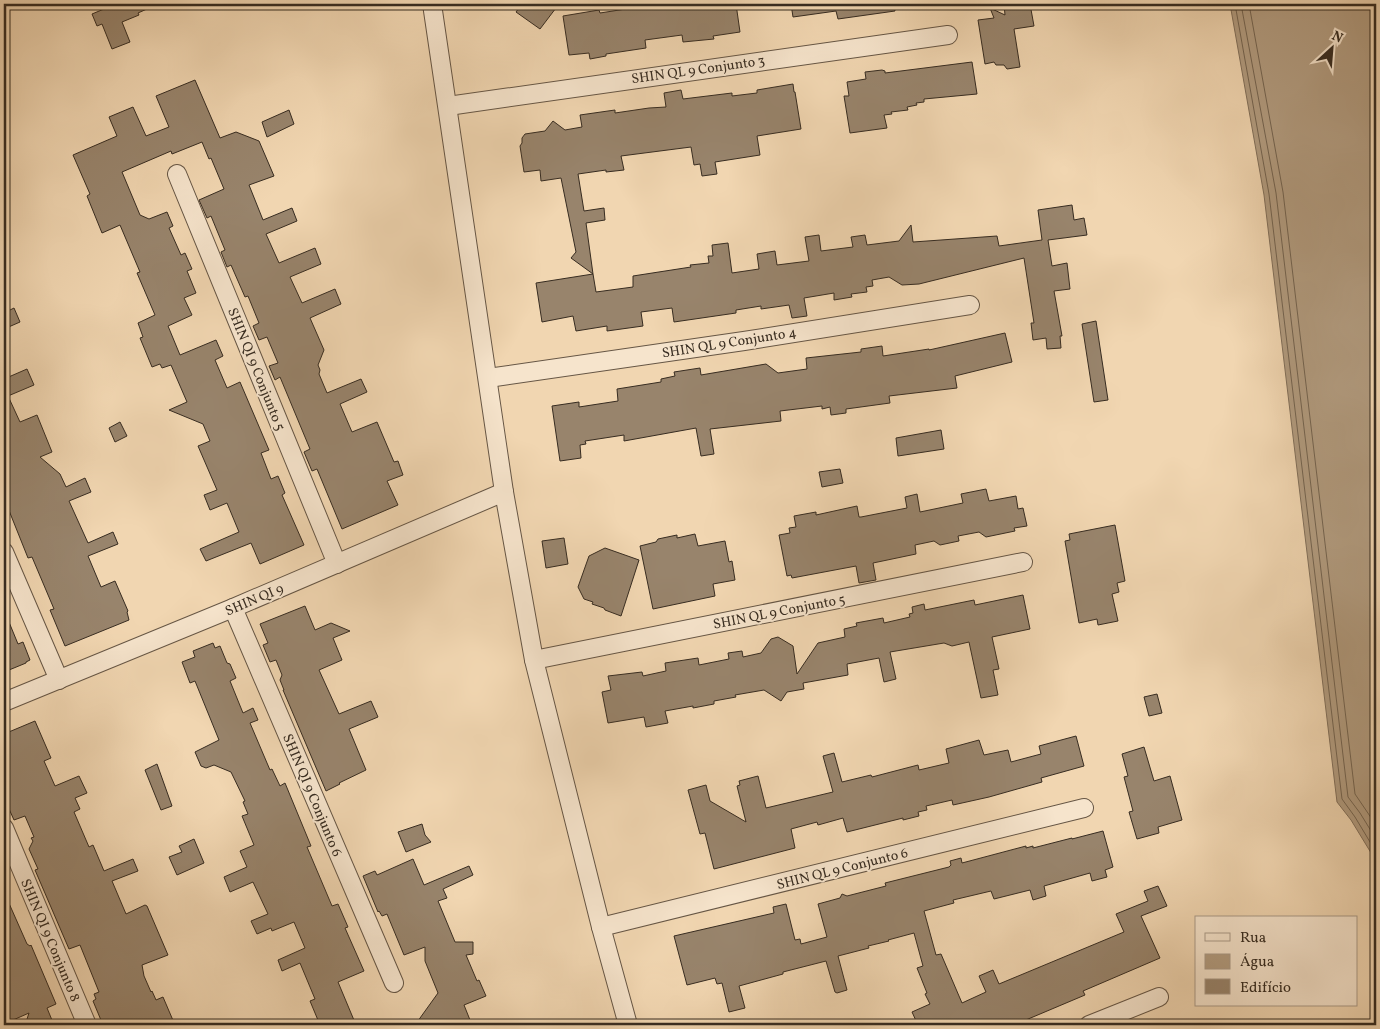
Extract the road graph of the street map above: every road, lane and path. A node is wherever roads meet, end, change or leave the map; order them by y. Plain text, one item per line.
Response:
1 (432, 4) edge
2 (948, 35) dead end
3 (448, 106) junction
4 (177, 174) dead end
5 (970, 305) dead end
6 (488, 378) junction
7 (504, 492) junction
8 (4, 552) edge
9 (1023, 562) dead end
10 (337, 564) junction
11 (233, 608) junction
12 (534, 660) junction
13 (59, 680) junction
14 (4, 702) edge
15 (1084, 808) dead end
16 (4, 828) edge
17 (601, 927) junction
18 (394, 983) dead end
19 (1159, 997) dead end
20 (87, 1025) edge
21 (628, 1025) edge
22 (1089, 1025) edge

1 - 3 street
2 - 3 street, SHIN QL 9 Conjunto 3
3 - 6 street
4 - 10 street, SHIN QI 9 Conjunto 5
5 - 6 street, SHIN QL 9 Conjunto 4
6 - 7 street
7 - 10 street, SHIN QI 9
7 - 12 street
8 - 13 street
9 - 12 street, SHIN QL 9 Conjunto 5
10 - 11 street, SHIN QI 9
11 - 13 street, SHIN QI 9
11 - 18 street, SHIN QI 9 Conjunto 6
12 - 17 street
13 - 14 street, SHIN QI 9
15 - 17 street, SHIN QL 9 Conjunto 6
16 - 20 street, SHIN QI 9 Conjunto 8
17 - 21 street
19 - 22 street

